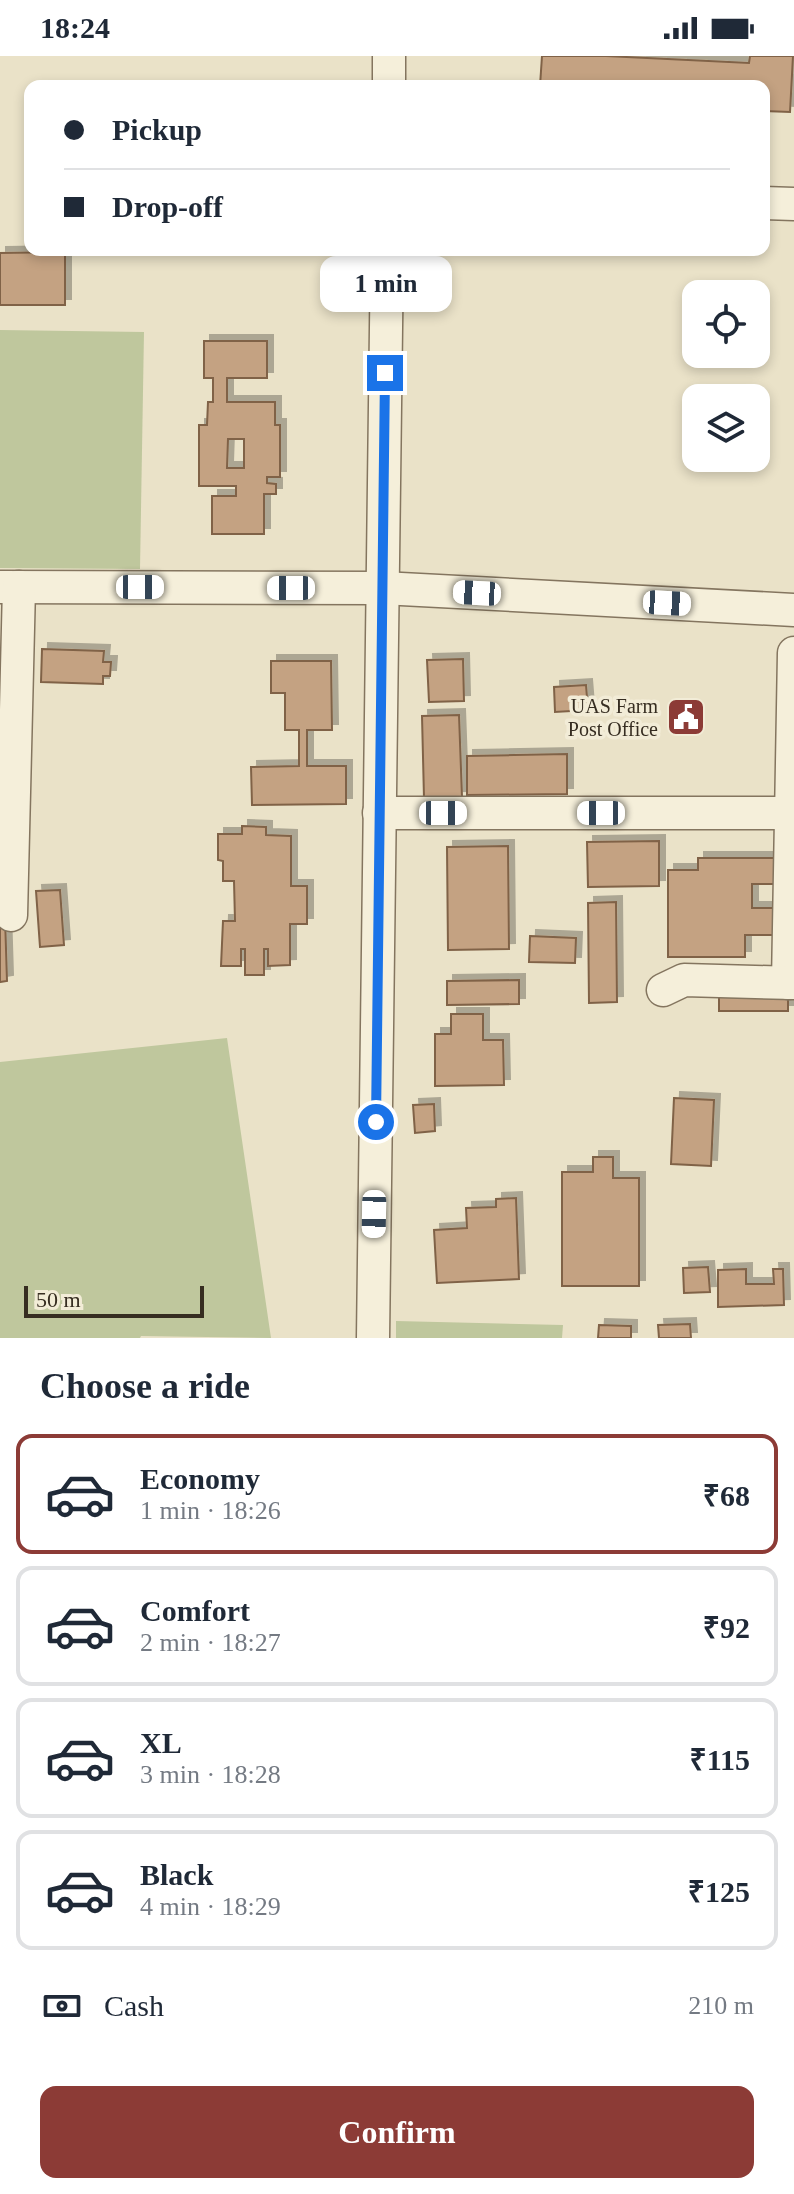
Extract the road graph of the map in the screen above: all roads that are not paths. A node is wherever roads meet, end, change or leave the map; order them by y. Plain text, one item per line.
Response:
1 (389, 56) edge
2 (389, 80) edge
3 (770, 203) edge
4 (794, 204) edge
5 (387, 256) edge
6 (9, 587) edge
7 (382, 588) junction
8 (794, 610) edge
9 (794, 653) edge
10 (379, 813) junction
11 (792, 813) edge
12 (11, 915) dead end
13 (791, 983) edge
14 (663, 990) dead end
15 (373, 1338) edge

1 - 2 lane
3 - 4 lane
5 - 7 lane
6 - 7 lane
6 - 12 lane
7 - 8 lane
7 - 10 lane
9 - 11 lane
10 - 11 lane
10 - 15 lane
11 - 13 lane
13 - 14 lane

